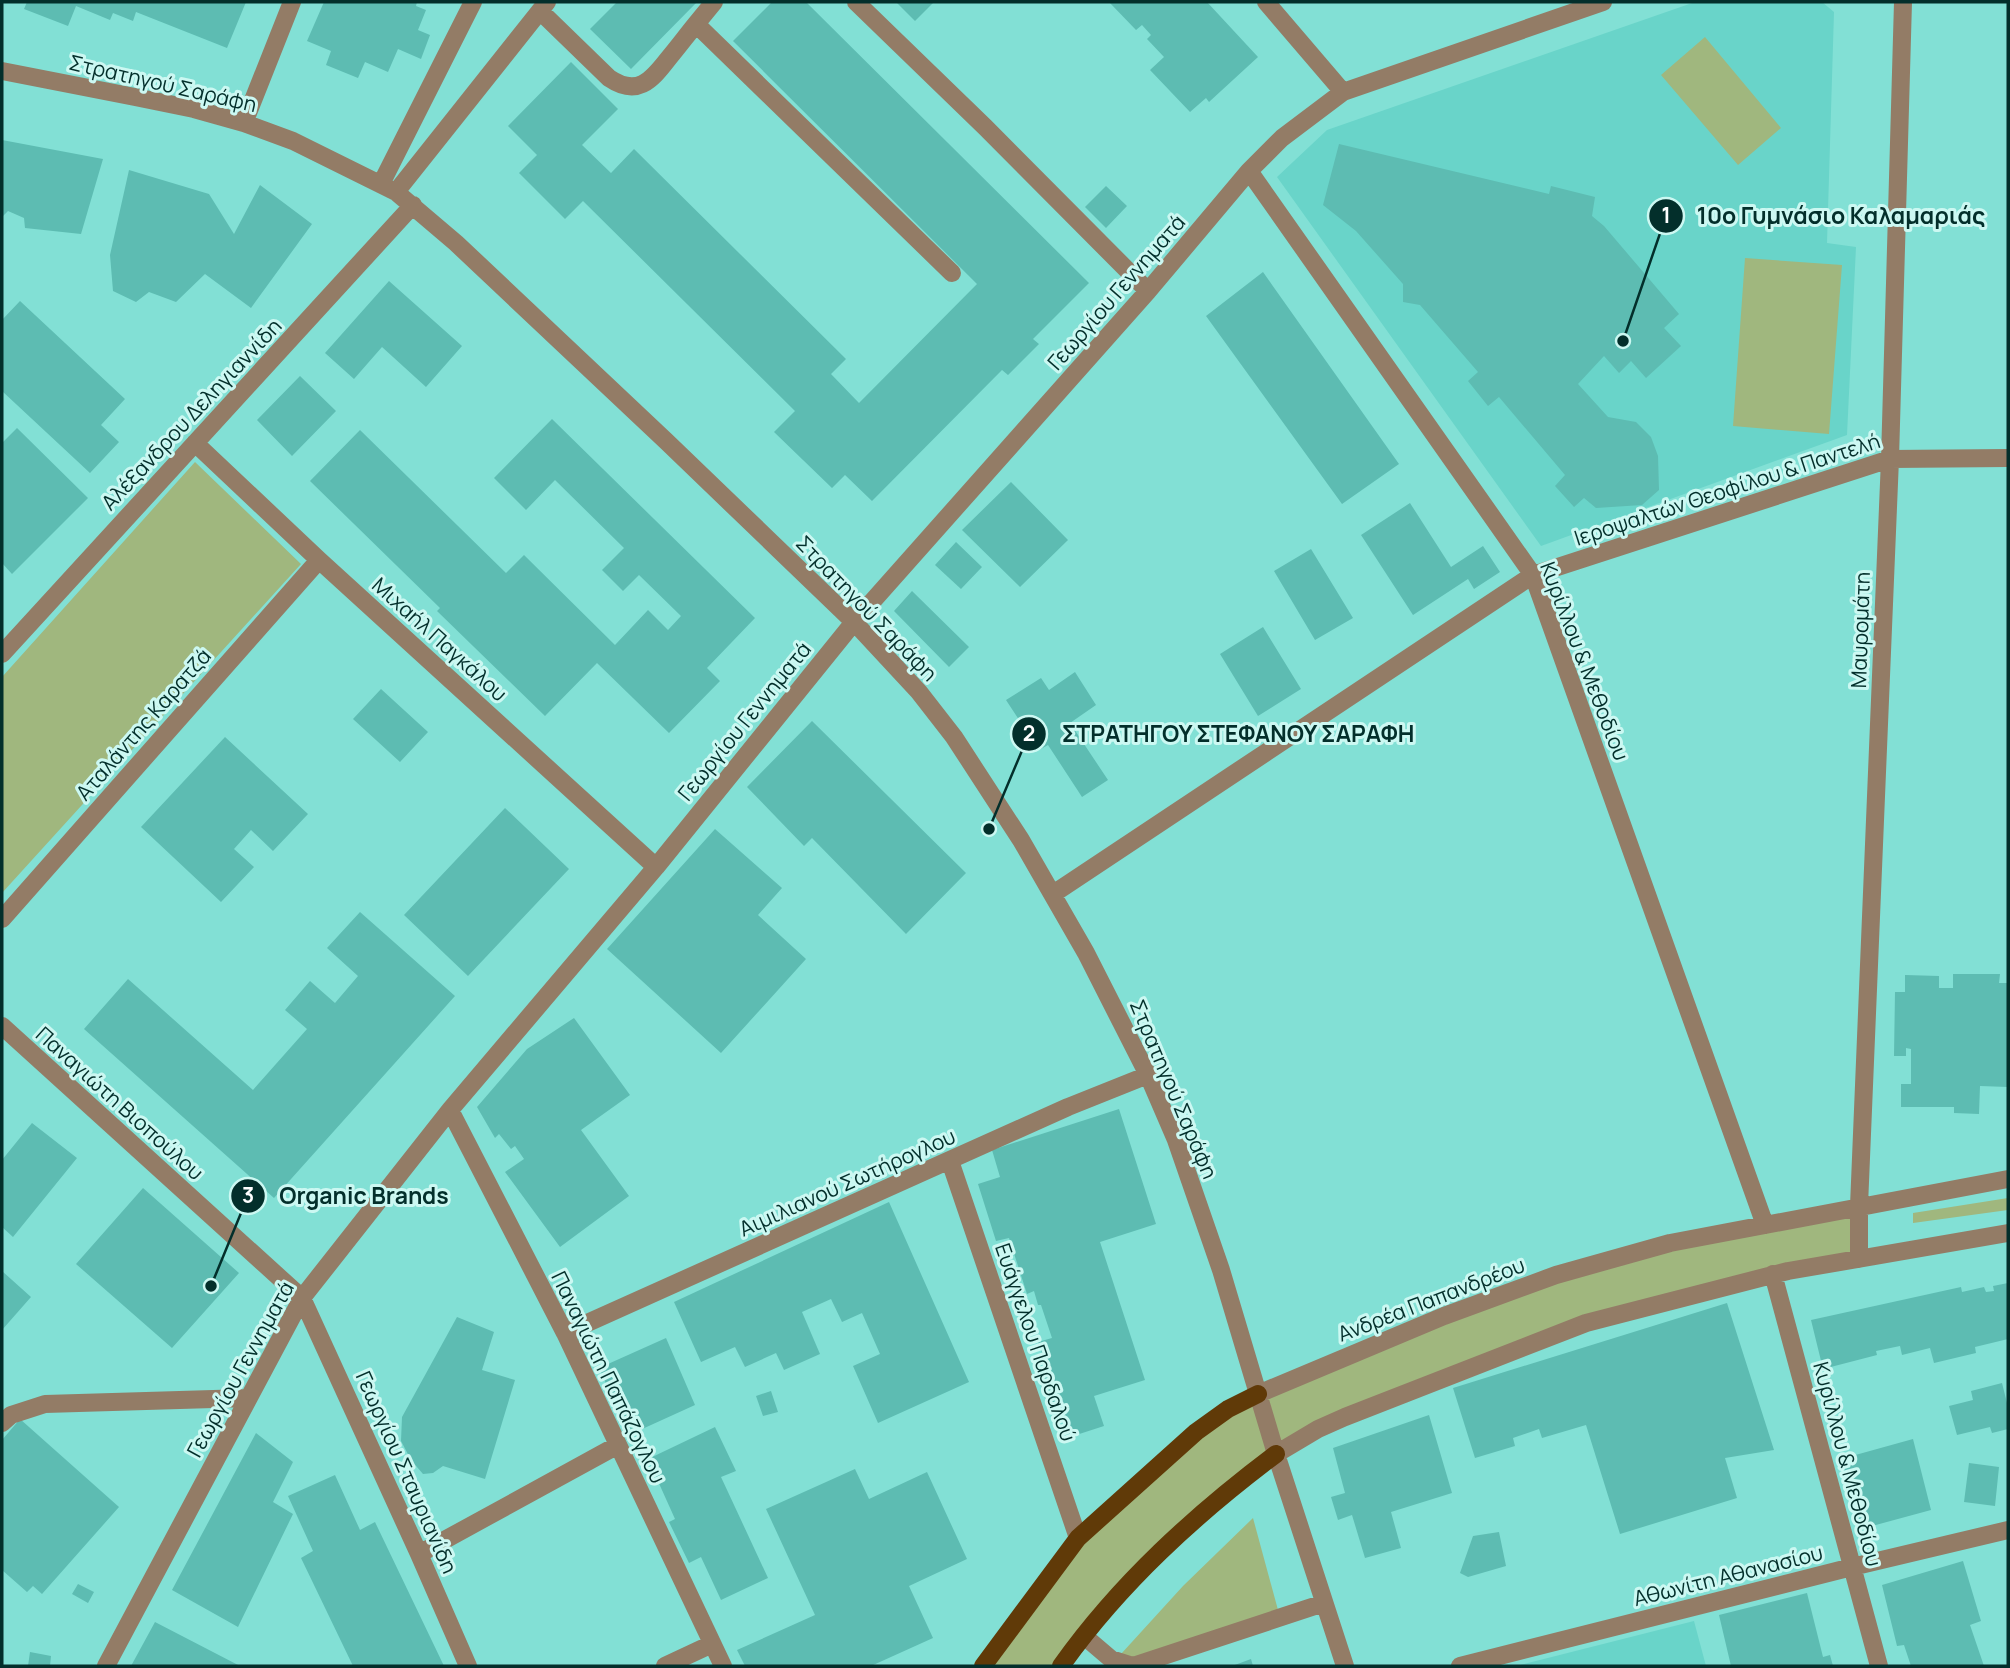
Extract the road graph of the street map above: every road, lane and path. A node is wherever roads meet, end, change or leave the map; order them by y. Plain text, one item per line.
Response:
1 (292, 2) edge
2 (473, 2) edge
3 (714, 2) edge
4 (856, 2) edge
5 (1266, 2) edge
6 (1603, 2) edge
7 (1903, 2) edge
8 (543, 6) edge
9 (696, 24) junction
10 (2, 71) edge
11 (1343, 92) junction
12 (244, 123) junction
13 (1249, 171) junction
14 (389, 188) junction
15 (413, 205) junction
16 (952, 273) dead end
17 (1148, 291) junction
18 (195, 443) junction
19 (2008, 458) edge
20 (1890, 459) junction
21 (319, 560) junction
22 (1533, 575) junction
23 (854, 622) junction
24 (2, 654) edge
25 (656, 867) junction
26 (1053, 894) junction
27 (2, 919) edge
28 (2, 1026) edge
29 (1147, 1074) junction
30 (450, 1110) junction
31 (950, 1161) junction
32 (2008, 1179) edge
33 (1859, 1206) junction
34 (1765, 1225) junction
35 (2008, 1233) edge
36 (1859, 1259) junction
37 (1773, 1275) junction
38 (302, 1298) junction
39 (565, 1333) junction
40 (1258, 1394) junction
41 (247, 1398) junction
42 (2, 1423) edge
43 (618, 1444) junction
44 (1276, 1454) junction
45 (2008, 1530) edge
46 (1078, 1538) junction
47 (419, 1554) junction
48 (1852, 1567) junction
49 (1324, 1603) junction
50 (1084, 1636) junction
51 (712, 1644) junction
52 (106, 1666) edge
53 (468, 1666) edge
54 (665, 1666) edge
55 (723, 1666) edge
56 (982, 1666) edge
57 (1061, 1666) edge
58 (1345, 1666) edge
59 (1460, 1666) edge
60 (1879, 1666) edge

1 - 12 street
2 - 14 street
3 - 9 street
4 - 17 street
5 - 11 street
6 - 11 street, Γεωργίου Γεννηματά
7 - 20 street, Μαυρομάτη
8 - 9 street
8 - 14 street
9 - 16 street
10 - 12 street, Στρατηγού Σαράφη
11 - 13 street, Γεωργίου Γεννηματά
12 - 14 street, Στρατηγού Σαράφη
13 - 17 street, Γεωργίου Γεννηματά
13 - 22 street, Κυρίλλου & Μεθοδίου
14 - 15 street, Στρατηγού Σαράφη
15 - 18 street, Αλέξανδρου Δεληγιαννίδη
15 - 23 street, Στρατηγού Σαράφη
17 - 23 street, Γεωργίου Γεννηματά
18 - 21 street, Μιχαήλ Παγκάλου
18 - 24 street, Αλέξανδρου Δεληγιαννίδη
19 - 20 street, Ιεροψαλτών Θεοφίλου & Παντελή
20 - 22 street, Ιεροψαλτών Θεοφίλου & Παντελή
20 - 33 street, Μαυρομάτη
21 - 25 street, Μιχαήλ Παγκάλου
21 - 27 street, Αταλάντης Καρατζά
22 - 26 street, Ιεροψαλτών Θεοφίλου & Παντελή
22 - 34 street, Κυρίλλου & Μεθοδίου
23 - 25 street, Γεωργίου Γεννηματά
23 - 26 street, Στρατηγού Σαράφη
25 - 30 street, Γεωργίου Γεννηματά
26 - 29 street, Στρατηγού Σαράφη
28 - 38 street, Παναγιώτη Βιοπούλου
29 - 31 street, Αιμιλιανού Σωτήρογλου
29 - 40 street, Στρατηγού Σαράφη
30 - 38 street, Γεωργίου Γεννηματά
30 - 39 street, Παναγιώτη Παπάζογλου
31 - 39 street, Αιμιλιανού Σωτήρογλου
31 - 46 street, Ευάγγελου Παρδαλού
32 - 33 street, Ανδρέα Παπανδρέου
33 - 34 street, Ανδρέα Παπανδρέου
33 - 36 street, Μαυρομάτη
34 - 40 street, Ανδρέα Παπανδρέου
35 - 36 street
36 - 37 street
37 - 44 street
37 - 48 street, Κυρίλλου & Μεθοδίου
38 - 41 street, Γεωργίου Γεννηματά
38 - 47 street, Γεωργίου Σταυριανίδη
39 - 43 street, Παναγιώτη Παπάζογλου
40 - 44 street, Στρατηγού Σαράφη
40 - 46 main road, Ανδρέα Παπανδρέου
41 - 42 street
41 - 52 street, Γεωργίου Γεννηματά
43 - 47 street
43 - 51 street, Παναγιώτη Παπάζογλου
44 - 49 street, Στρατηγού Σαράφη
44 - 50 main road
45 - 48 street, Αθωνίτη Αθανασίου
46 - 56 main road, Ανδρέα Παπανδρέου
47 - 53 street, Γεωργίου Σταυριανίδη
48 - 59 street, Αθωνίτη Αθανασίου
48 - 60 street, Κυρίλλου & Μεθοδίου
49 - 50 street
49 - 58 street, Στρατηγού Σαράφη
50 - 57 main road
51 - 54 street
51 - 55 street, Παναγιώτη Παπάζογλου

